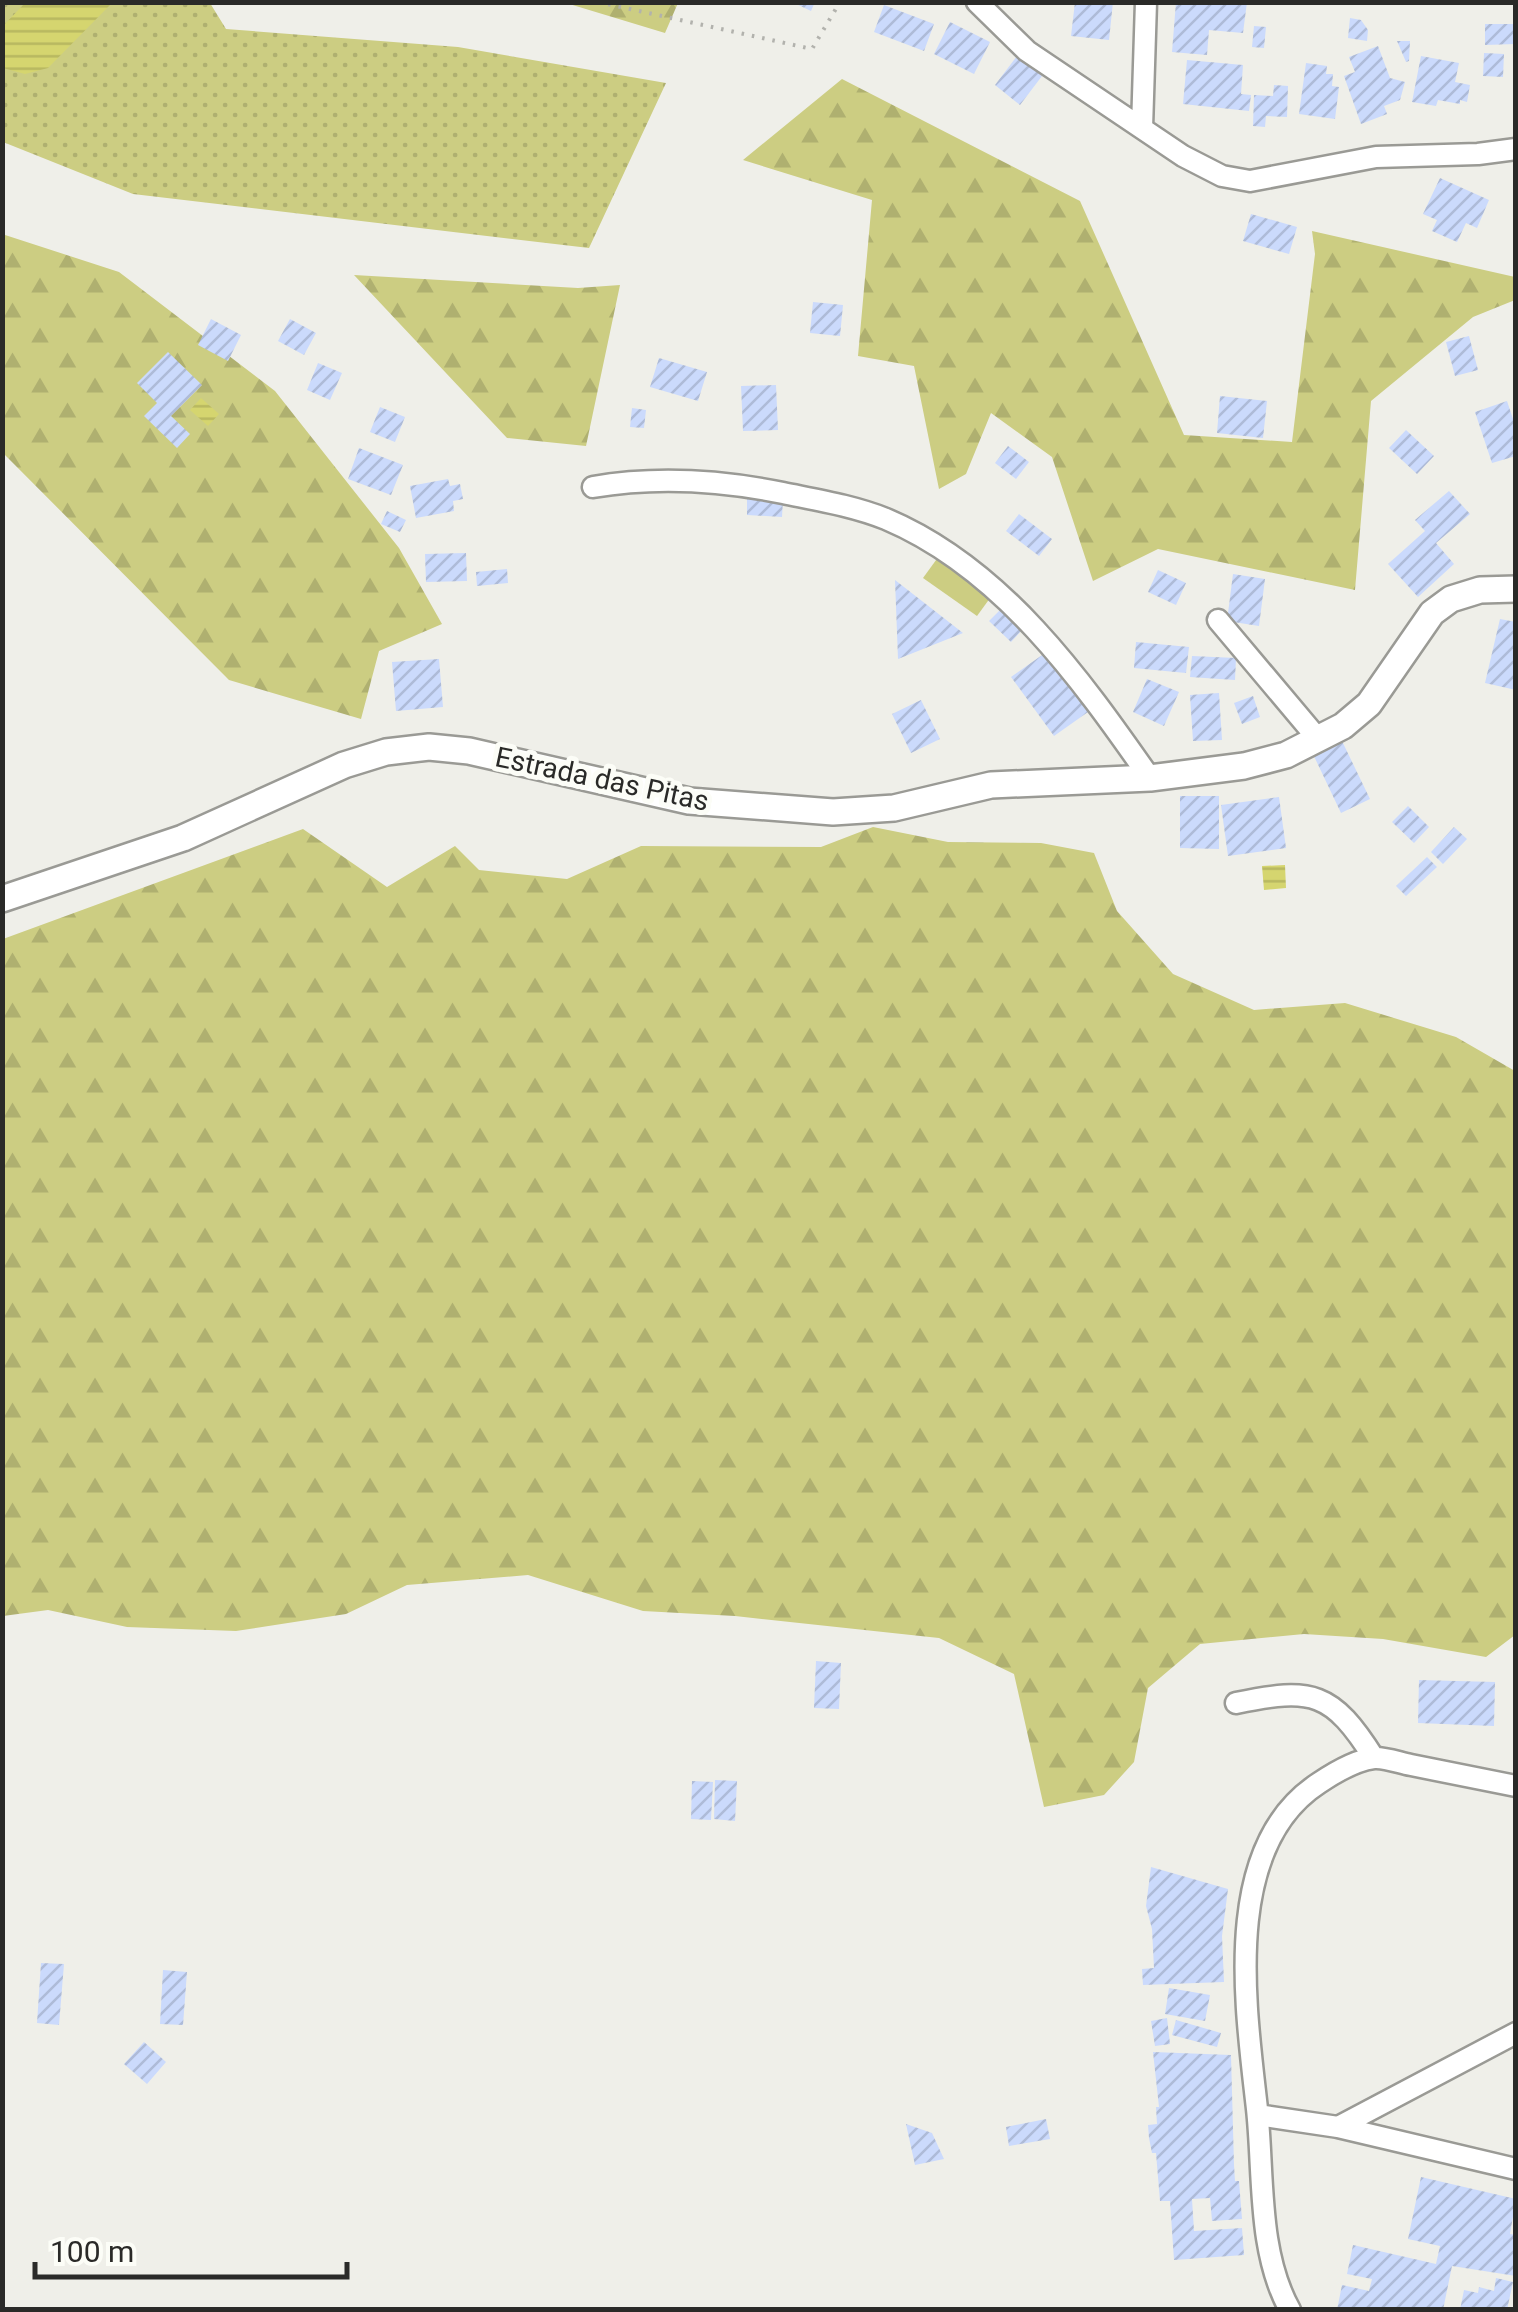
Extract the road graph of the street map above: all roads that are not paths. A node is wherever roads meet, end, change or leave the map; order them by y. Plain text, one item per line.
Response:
1 (977, 2) edge
2 (1146, 2) edge
3 (1142, 128) junction
4 (1516, 149) edge
5 (593, 487) dead end
6 (1516, 589) edge
7 (1218, 620) dead end
8 (1319, 740) junction
9 (1150, 778) junction
10 (2, 899) edge
11 (1236, 1703) dead end
12 (1374, 1758) junction
13 (1515, 1782) edge
14 (1516, 2033) edge
15 (1258, 2115) junction
16 (1338, 2127) junction
17 (1516, 2169) edge
18 (1290, 2310) edge

1 - 3 street
2 - 3 street
3 - 4 street
5 - 9 street
6 - 8 street, Estrada das Pitas
7 - 8 street
8 - 9 street, Estrada das Pitas
9 - 10 street, Estrada das Pitas
11 - 12 street
12 - 13 street
12 - 15 street
14 - 16 street
15 - 16 street
15 - 18 street
16 - 17 street

